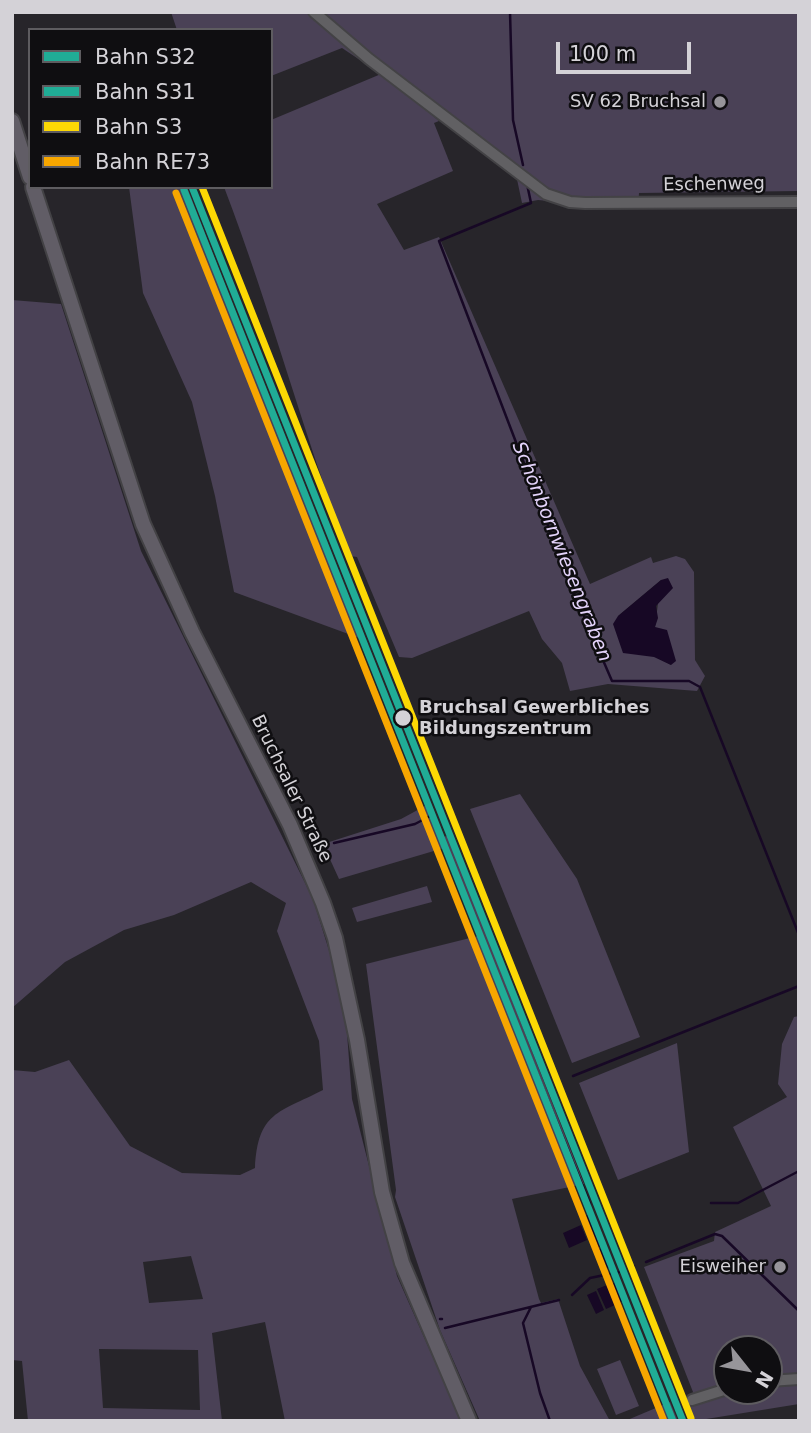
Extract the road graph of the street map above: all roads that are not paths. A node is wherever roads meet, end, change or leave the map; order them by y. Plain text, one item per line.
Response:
1 (314, 12) edge
2 (12, 121) edge
3 (28, 171) edge
4 (34, 189) edge
5 (799, 202) edge
6 (713, 1393) edge
7 (692, 1400) dead end
8 (469, 1421) edge

1 - 5 street, Eschenweg
2 - 3 main road
4 - 8 main road, Bruchsaler Straße
6 - 7 street

